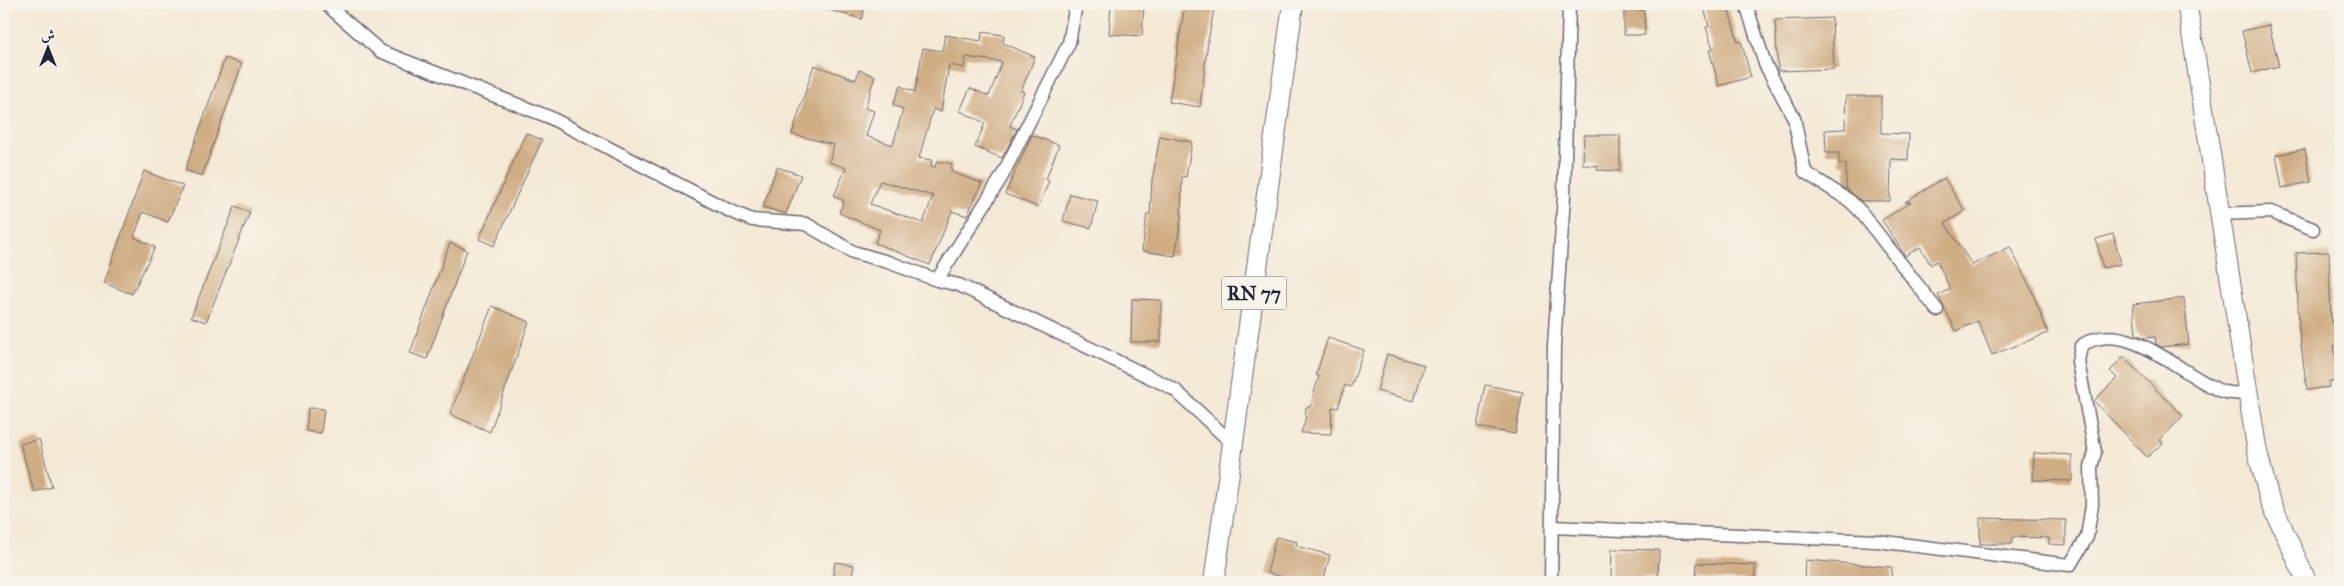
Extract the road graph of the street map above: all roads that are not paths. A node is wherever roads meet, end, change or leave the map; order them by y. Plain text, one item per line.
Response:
1 (326, 4) edge
2 (1076, 4) edge
3 (1293, 4) edge
4 (1569, 4) edge
5 (1746, 4) edge
6 (2187, 4) edge
7 (2219, 214) junction
8 (2313, 229) dead end
9 (937, 280) junction
10 (1937, 310) dead end
11 (2248, 394) junction
12 (1233, 444) junction
13 (1552, 527) junction
14 (1214, 582) edge
15 (1551, 582) edge
16 (2307, 582) edge

1 - 9 street
2 - 9 street
3 - 12 main road, RN 77
4 - 13 street
5 - 10 street
6 - 7 main road
7 - 8 street
7 - 11 main road
9 - 12 street
11 - 13 street
11 - 16 main road
12 - 14 main road, RN 77
13 - 15 street

